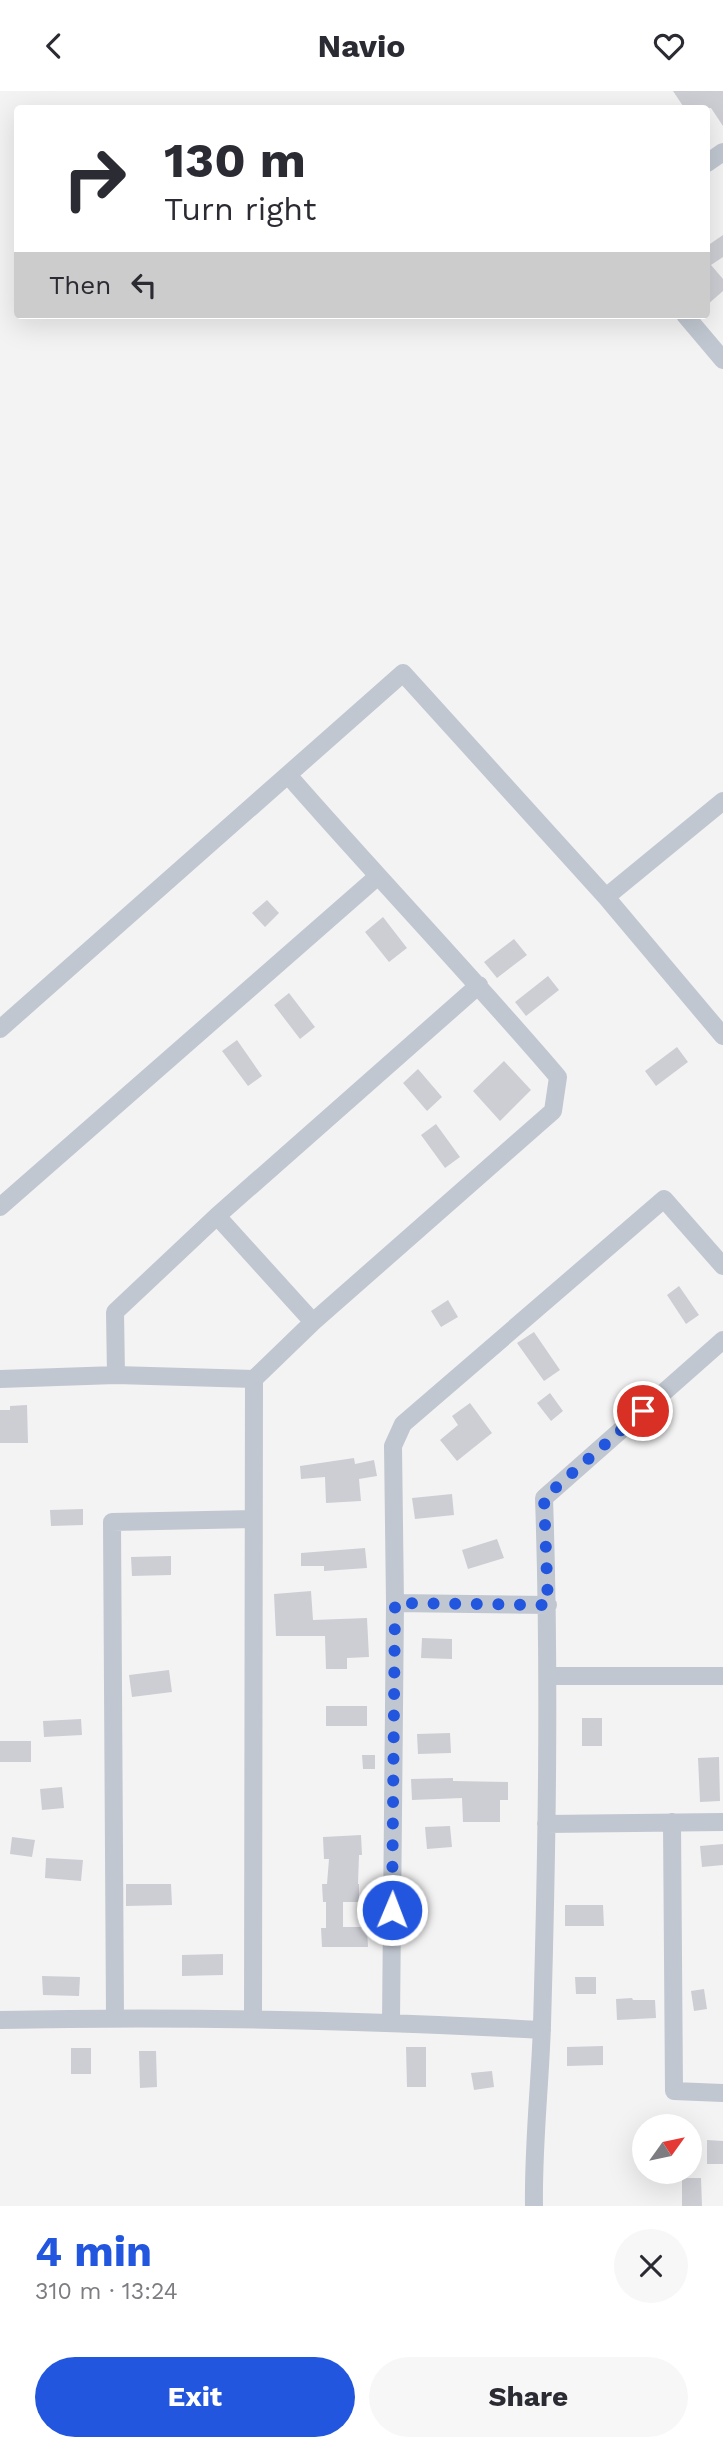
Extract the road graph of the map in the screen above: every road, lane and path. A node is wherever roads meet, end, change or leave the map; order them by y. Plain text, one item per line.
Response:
1 (688, 319) edge
2 (723, 360) edge
3 (288, 775) junction
4 (723, 801) edge
5 (377, 877) junction
6 (606, 897) junction
7 (479, 985) junction
8 (0, 1029) edge
9 (723, 1036) edge
10 (0, 1207) edge
11 (217, 1216) junction
12 (723, 1266) edge
13 (313, 1322) junction
14 (723, 1341) edge
15 (116, 1375) junction
16 (0, 1379) edge
17 (254, 1379) junction
18 (253, 1519) junction
19 (395, 1603) junction
20 (548, 1605) junction
21 (723, 1676) edge
22 (549, 1677) junction
23 (672, 1822) junction
24 (723, 1822) edge
25 (547, 1824) junction
26 (115, 2017) junction
27 (253, 2019) junction
28 (0, 2020) edge
29 (391, 2022) junction
30 (542, 2030) junction
31 (723, 2094) edge
32 (534, 2206) edge

1 - 2 street
3 - 5 street
3 - 6 street
3 - 8 street
4 - 6 street
5 - 7 street
5 - 10 street
6 - 9 street
7 - 11 street
7 - 13 street
11 - 13 street
11 - 15 street
12 - 19 street
13 - 17 street
14 - 20 street
15 - 16 street
15 - 17 street
17 - 18 street
18 - 26 street
18 - 27 street
19 - 20 street
19 - 29 street
20 - 22 street
21 - 22 street
22 - 25 street
23 - 24 street
23 - 25 street
23 - 31 street
25 - 30 street
26 - 27 street
26 - 28 street
27 - 29 street
29 - 30 street
30 - 32 street

